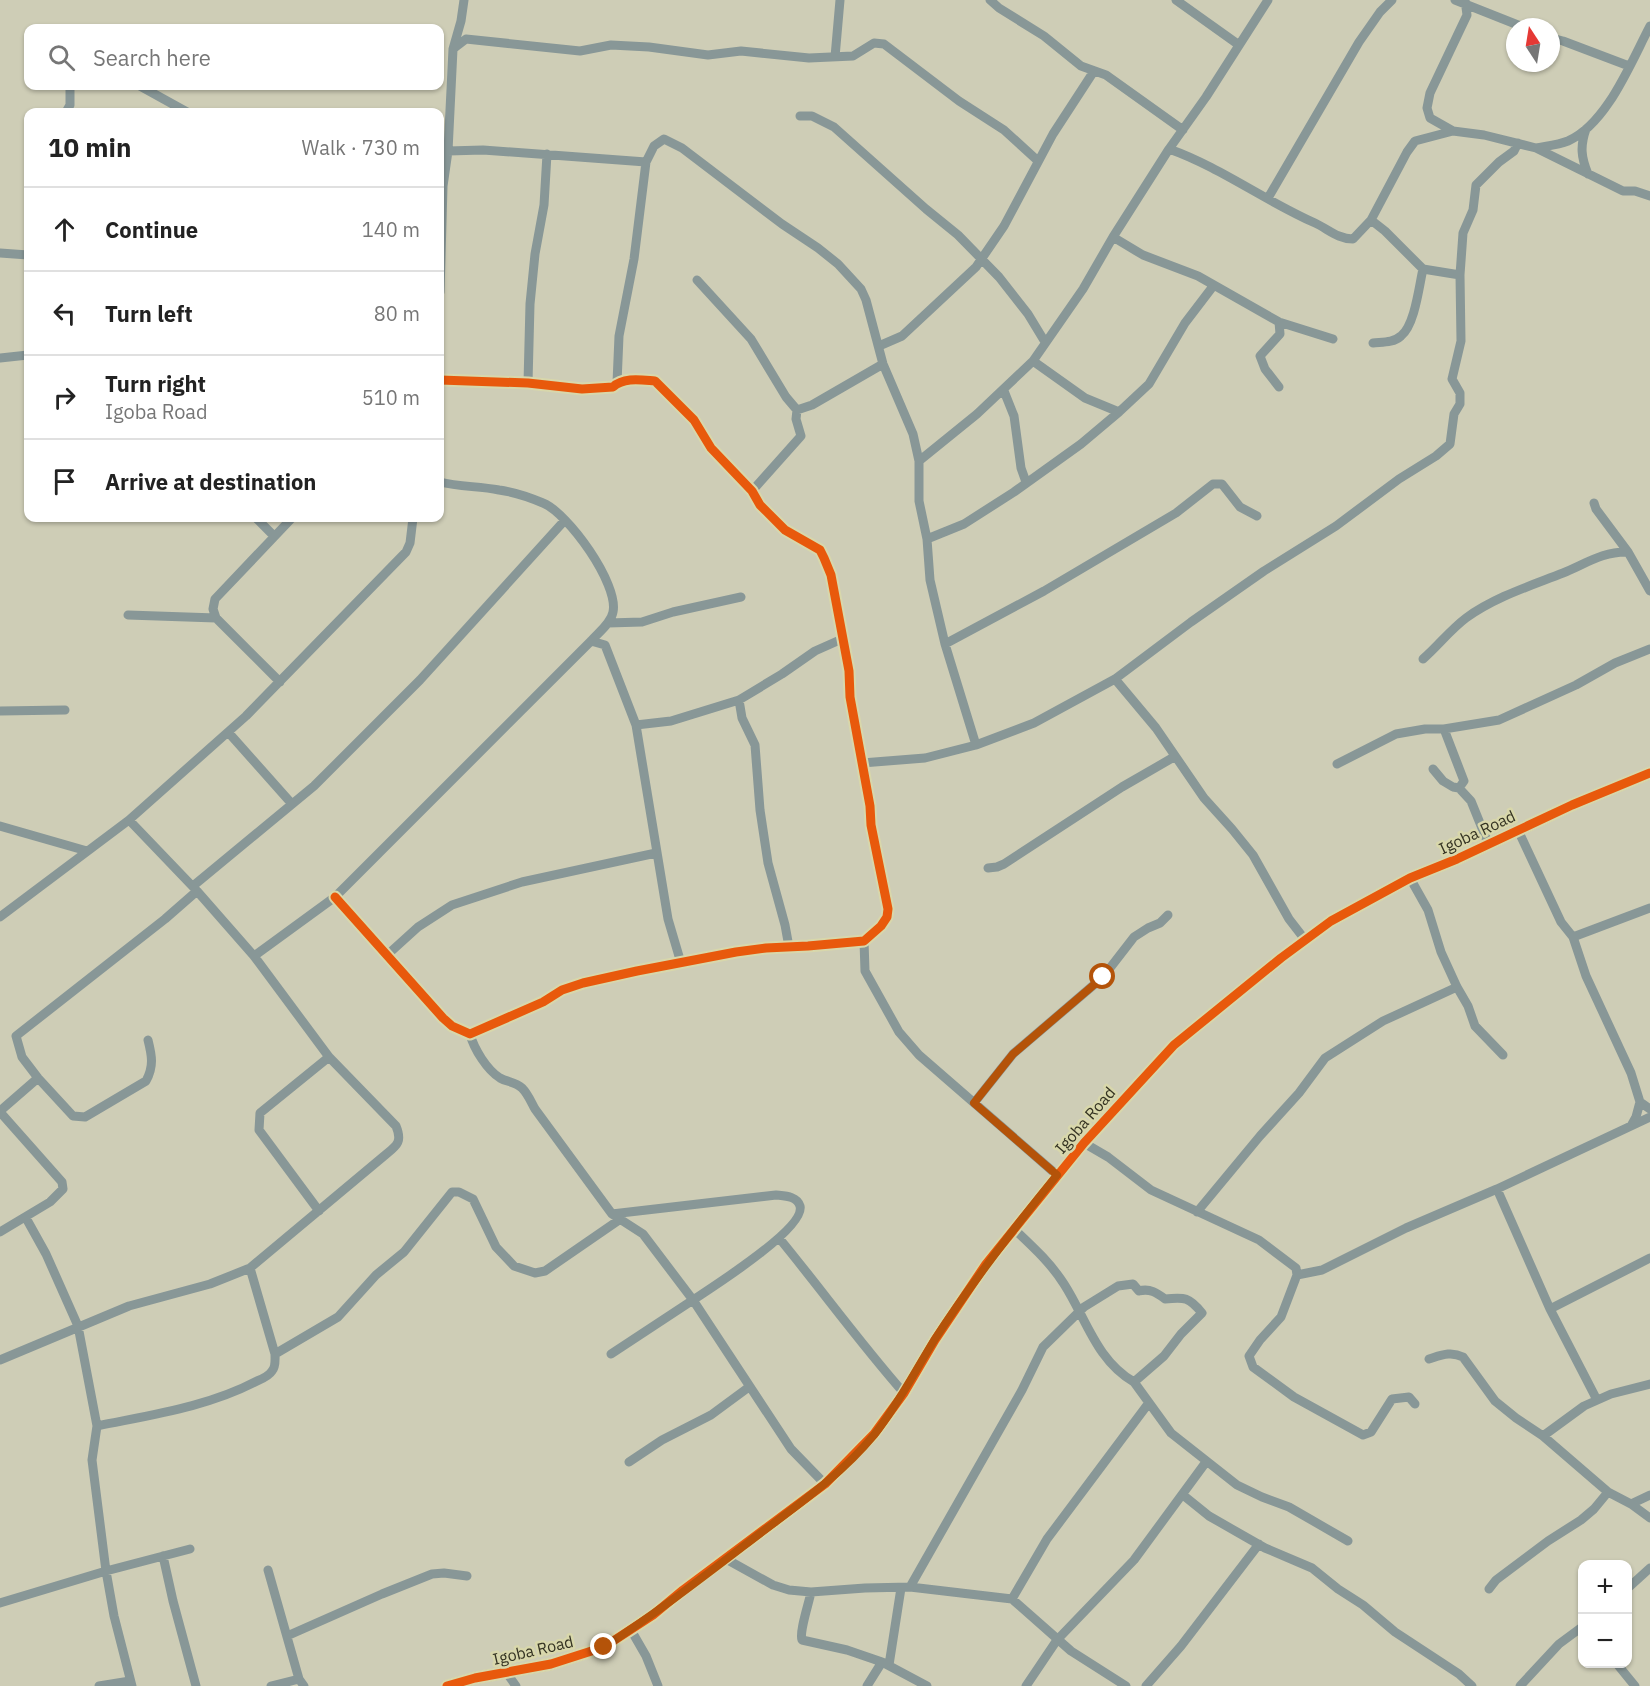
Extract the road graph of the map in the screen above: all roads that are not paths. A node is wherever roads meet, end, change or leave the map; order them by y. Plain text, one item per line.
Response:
1 (464, 0) edge
2 (840, 0) edge
3 (990, 0) edge
4 (1176, 0) edge
5 (1268, 0) edge
6 (1392, 0) edge
7 (1455, 0) edge
8 (1465, 2) edge
9 (1506, 20) edge
10 (1650, 26) edge
11 (1560, 40) edge
12 (1239, 45) junction
13 (453, 49) junction
14 (835, 57) junction
15 (1629, 66) junction
16 (1094, 71) junction
17 (70, 90) edge
18 (147, 90) edge
19 (68, 108) edge
20 (180, 108) edge
21 (800, 116) dead end
22 (1586, 129) junction
23 (1183, 130) junction
24 (1453, 131) junction
25 (1518, 143) junction
26 (1536, 148) junction
27 (1169, 149) junction
28 (448, 151) junction
29 (547, 154) junction
30 (1038, 161) junction
31 (646, 162) junction
32 (1588, 174) junction
33 (444, 179) edge
34 (1650, 196) edge
35 (1268, 198) junction
36 (1371, 220) junction
37 (1113, 237) junction
38 (0, 253) edge
39 (24, 255) edge
40 (981, 258) junction
41 (1423, 268) junction
42 (1460, 275) junction
43 (697, 280) dead end
44 (1214, 285) junction
45 (1279, 322) junction
46 (1333, 339) dead end
47 (1045, 342) junction
48 (1373, 343) dead end
49 (879, 346) junction
50 (24, 355) edge
51 (0, 358) edge
52 (1033, 361) junction
53 (883, 364) junction
54 (617, 366) junction
55 (633, 379) junction
56 (444, 380) edge
57 (528, 383) junction
58 (617, 383) junction
59 (1279, 387) dead end
60 (1004, 390) junction
61 (797, 410) junction
62 (1119, 412) junction
63 (919, 461) junction
64 (1026, 482) junction
65 (444, 483) edge
66 (752, 491) junction
67 (1594, 503) dead end
68 (1257, 516) dead end
69 (565, 520) junction
70 (260, 522) edge
71 (288, 522) edge
72 (413, 522) edge
73 (274, 536) junction
74 (927, 539) junction
75 (1628, 552) junction
76 (1650, 591) edge
77 (741, 597) dead end
78 (128, 615) dead end
79 (216, 618) junction
80 (608, 623) junction
81 (842, 639) junction
82 (591, 641) junction
83 (945, 644) junction
84 (1650, 649) edge
85 (1423, 659) dead end
86 (1114, 679) junction
87 (280, 682) junction
88 (739, 700) junction
89 (65, 710) dead end
90 (0, 711) edge
91 (636, 725) junction
92 (1444, 729) junction
93 (228, 732) junction
94 (976, 745) junction
95 (1174, 757) junction
96 (862, 763) junction
97 (1336, 764) dead end
98 (1433, 770) dead end
99 (1650, 773) edge
100 (1459, 788) junction
101 (292, 804) junction
102 (129, 820) junction
103 (0, 826) edge
104 (1518, 830) junction
105 (1488, 843) junction
106 (87, 851) junction
107 (656, 853) junction
108 (988, 868) dead end
109 (1410, 878) junction
110 (195, 889) junction
111 (335, 897) junction
112 (1650, 908) edge
113 (1168, 915) dead end
114 (0, 917) edge
115 (1573, 937) junction
116 (864, 940) junction
117 (1306, 941) junction
118 (789, 947) junction
119 (254, 956) junction
120 (386, 956) junction
121 (681, 963) junction
122 (1457, 987) junction
123 (470, 1034) junction
124 (148, 1040) dead end
125 (1503, 1054) dead end
126 (329, 1057) junction
127 (38, 1078) junction
128 (1640, 1102) junction
129 (974, 1103) junction
130 (1650, 1109) edge
131 (0, 1111) edge
132 (1650, 1117) edge
133 (1630, 1127) junction
134 (1084, 1143) junction
135 (1057, 1175) junction
136 (1497, 1189) junction
137 (319, 1211) junction
138 (1197, 1212) junction
139 (615, 1217) junction
140 (26, 1218) junction
141 (1013, 1228) junction
142 (0, 1233) edge
143 (779, 1238) junction
144 (1650, 1258) edge
145 (250, 1268) junction
146 (1297, 1275) junction
147 (693, 1300) junction
148 (1550, 1309) junction
149 (1078, 1311) junction
150 (78, 1326) junction
151 (610, 1353) dead end
152 (275, 1354) junction
153 (1429, 1359) dead end
154 (0, 1360) edge
155 (1134, 1382) junction
156 (1650, 1384) edge
157 (749, 1387) junction
158 (904, 1393) junction
159 (1597, 1400) junction
160 (1148, 1404) junction
161 (1415, 1404) dead end
162 (97, 1426) junction
163 (1543, 1436) junction
164 (1206, 1461) junction
165 (629, 1462) dead end
166 (825, 1484) junction
167 (1608, 1492) junction
168 (1183, 1495) junction
169 (1650, 1495) edge
170 (1631, 1504) junction
171 (1650, 1518) edge
172 (1348, 1541) dead end
173 (1259, 1544) junction
174 (190, 1550) dead end
175 (163, 1556) junction
176 (726, 1559) junction
177 (1650, 1568) edge
178 (268, 1570) dead end
179 (106, 1571) junction
180 (467, 1576) dead end
181 (1632, 1584) edge
182 (906, 1588) junction
183 (1489, 1589) dead end
184 (811, 1592) junction
185 (1012, 1599) junction
186 (0, 1603) edge
187 (631, 1629) junction
188 (1578, 1630) edge
189 (287, 1636) junction
190 (1057, 1640) junction
191 (885, 1664) junction
192 (1620, 1668) edge
193 (506, 1672) junction
194 (302, 1682) edge
195 (131, 1683) edge
196 (99, 1686) edge
197 (196, 1686) edge
198 (272, 1686) edge
199 (447, 1686) edge
200 (516, 1686) edge
201 (658, 1686) edge
202 (867, 1686) edge
203 (927, 1686) edge
204 (1026, 1686) edge
205 (1126, 1686) edge
206 (1146, 1686) edge
207 (1472, 1686) edge
208 (1520, 1686) edge
209 (1635, 1686) edge

1 - 13 street
2 - 14 street
3 - 16 street
4 - 12 street
5 - 12 street
6 - 35 street
7 - 8 street
8 - 9 street
8 - 24 street
10 - 15 street
11 - 15 street
12 - 23 street
13 - 14 street
13 - 28 street
14 - 30 street
15 - 22 street
16 - 23 street
16 - 30 street
17 - 19 street
18 - 20 street
21 - 40 street
22 - 26 street
22 - 32 street
23 - 27 street
24 - 25 street
24 - 36 street
25 - 26 street
25 - 42 street
26 - 32 street
27 - 35 street
27 - 37 street
28 - 29 street
28 - 33 street
29 - 31 street
29 - 57 street
30 - 40 street
31 - 49 street
31 - 54 street
32 - 34 street
35 - 36 street
36 - 41 street
37 - 44 street
37 - 47 street
38 - 39 street
40 - 47 street
40 - 49 street
41 - 42 street
41 - 48 street
42 - 86 street
43 - 61 street
44 - 45 street
44 - 62 street
45 - 46 street
45 - 59 street
47 - 52 street
49 - 53 street
50 - 51 street
52 - 60 street
52 - 62 street
53 - 61 street
53 - 63 street
54 - 55 street
54 - 58 street
55 - 58 street
55 - 66 street
56 - 57 street
57 - 58 street
60 - 63 street
60 - 64 street
61 - 66 street
62 - 64 street
63 - 74 street
64 - 74 street
65 - 69 street
66 - 81 street
67 - 75 street
68 - 83 street
69 - 80 street
69 - 101 street
70 - 73 street
71 - 73 street
72 - 87 street
73 - 79 street
74 - 83 street
75 - 76 street
75 - 85 street
77 - 80 street
78 - 79 street
79 - 87 street
80 - 82 street
81 - 88 street
81 - 96 street
82 - 91 street
82 - 111 street
83 - 94 street
84 - 92 street
86 - 94 street
86 - 95 street
87 - 93 street
88 - 91 street
88 - 118 street
89 - 90 street
91 - 107 street
92 - 97 street
92 - 100 street
93 - 101 street
93 - 102 street
94 - 96 street
95 - 108 street
95 - 117 street
96 - 116 street
98 - 100 street
99 - 104 street, Igoba Road
100 - 105 street
101 - 110 street
102 - 106 street
102 - 110 street
103 - 106 street
104 - 105 street, Igoba Road
104 - 115 street
105 - 109 street, Igoba Road
106 - 114 street
107 - 120 street
107 - 121 street
109 - 117 street, Igoba Road
109 - 122 street
110 - 119 street
110 - 127 street
111 - 119 street
111 - 120 street
112 - 115 street
113 - 129 street
115 - 128 street
116 - 118 street
116 - 129 street
117 - 134 street, Igoba Road
118 - 121 street
119 - 126 street
120 - 123 street
121 - 123 street
122 - 125 street
122 - 138 street
123 - 139 street
124 - 127 street
126 - 137 street
126 - 137 street
127 - 131 street
128 - 130 street
128 - 133 street
129 - 135 street
131 - 140 street
132 - 133 street
133 - 136 street
134 - 135 street, Igoba Road
134 - 138 street
135 - 141 street, Igoba Road
136 - 146 street
136 - 148 street
137 - 145 street
138 - 146 street
139 - 143 street
139 - 147 street
139 - 152 street
140 - 142 street
140 - 150 street
141 - 149 street
141 - 158 street, Igoba Road
143 - 147 street
143 - 158 street
144 - 148 street
145 - 150 street
145 - 152 street
146 - 161 street
147 - 151 street
147 - 157 street
148 - 159 street
149 - 155 street
149 - 155 street
149 - 182 street
150 - 154 street
150 - 162 street
152 - 162 street
153 - 163 street
155 - 160 street
156 - 159 street
157 - 165 street
157 - 166 street
158 - 166 street, Igoba Road
159 - 163 street
160 - 164 street
160 - 185 street
162 - 179 street
163 - 167 street
164 - 168 street
164 - 172 street
166 - 176 street, Igoba Road
167 - 170 street
167 - 183 street
168 - 173 street
168 - 190 street
169 - 170 street
170 - 171 street
173 - 206 street
173 - 207 street
174 - 175 street
175 - 179 street
175 - 197 street
176 - 184 street
176 - 187 street, Igoba Road
177 - 181 street
178 - 189 street
179 - 186 street
179 - 195 street
180 - 189 street
182 - 184 street
182 - 185 street
182 - 191 street
184 - 191 street
185 - 190 street
187 - 193 street, Igoba Road
187 - 201 street
188 - 208 street
189 - 194 street
190 - 204 street
190 - 205 street
191 - 202 street
191 - 203 street
192 - 209 street
193 - 199 street, Igoba Road
193 - 200 street
194 - 198 street
195 - 196 street

